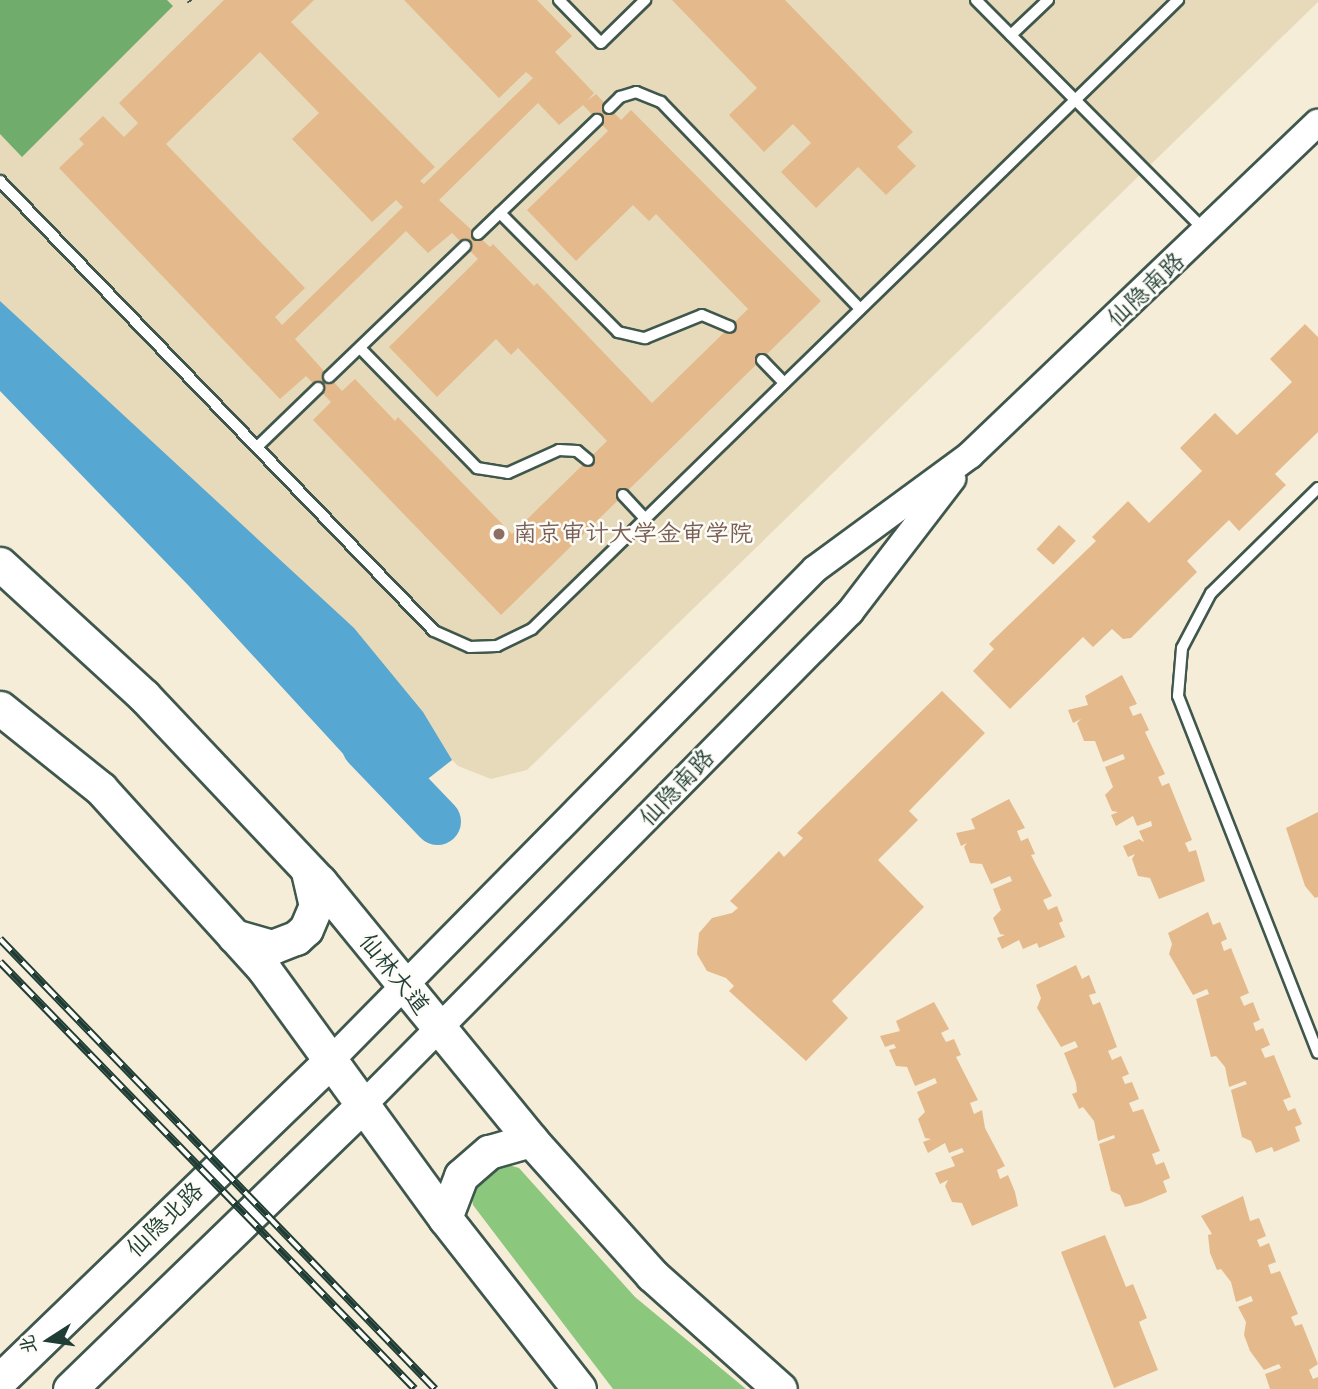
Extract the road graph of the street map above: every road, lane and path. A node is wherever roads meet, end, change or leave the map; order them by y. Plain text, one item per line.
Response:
1 (559, 0) edge
2 (645, 0) edge
3 (976, 0) edge
4 (1048, 0) edge
5 (1178, 0) edge
6 (1011, 35) junction
7 (1074, 99) junction
8 (609, 108) dead end
9 (597, 120) dead end
10 (1318, 123) edge
11 (0, 181) edge
12 (500, 212) junction
13 (1207, 233) junction
14 (478, 234) dead end
15 (465, 246) dead end
16 (860, 309) junction
17 (730, 327) dead end
18 (360, 348) junction
19 (762, 360) dead end
20 (329, 377) dead end
21 (784, 383) junction
22 (318, 388) dead end
23 (257, 447) junction
24 (970, 455) junction
25 (588, 460) dead end
26 (1318, 488) edge
27 (623, 495) dead end
28 (645, 519) junction
29 (0, 564) edge
30 (0, 708) edge
31 (308, 870) junction
32 (234, 936) junction
33 (404, 989) junction
34 (440, 1030) junction
35 (1318, 1053) edge
36 (331, 1060) junction
37 (364, 1104) junction
38 (531, 1140) junction
39 (445, 1218) junction
40 (0, 1380) edge
41 (70, 1389) edge
42 (579, 1389) edge
43 (780, 1389) edge

1 - 2 lane
3 - 6 lane
4 - 6 lane
5 - 7 lane
6 - 7 lane
7 - 13 lane
7 - 16 lane
8 - 16 lane
9 - 12 lane
10 - 13 street, 仙隐南路
11 - 23 lane
12 - 14 lane
12 - 17 lane
13 - 24 street, 仙隐南路
15 - 18 lane
16 - 21 lane
18 - 20 lane
18 - 25 lane
19 - 21 lane
21 - 28 lane
22 - 23 lane
23 - 28 lane
24 - 33 street, 仙隐南路
24 - 34 street, 仙隐南路
26 - 35 lane
27 - 28 lane
29 - 31 main road, 仙林大道
30 - 32 main road
31 - 32 main road
31 - 33 main road, 仙林大道
32 - 36 main road
33 - 34 main road, 仙林大道
33 - 36 street, 仙隐南路
34 - 37 street, 仙隐南路
34 - 38 main road, 仙林大道
36 - 37 main road
36 - 40 main road, 仙隐北路
37 - 39 main road
37 - 41 main road
38 - 39 main road
38 - 43 main road, 仙林大道
39 - 42 main road

